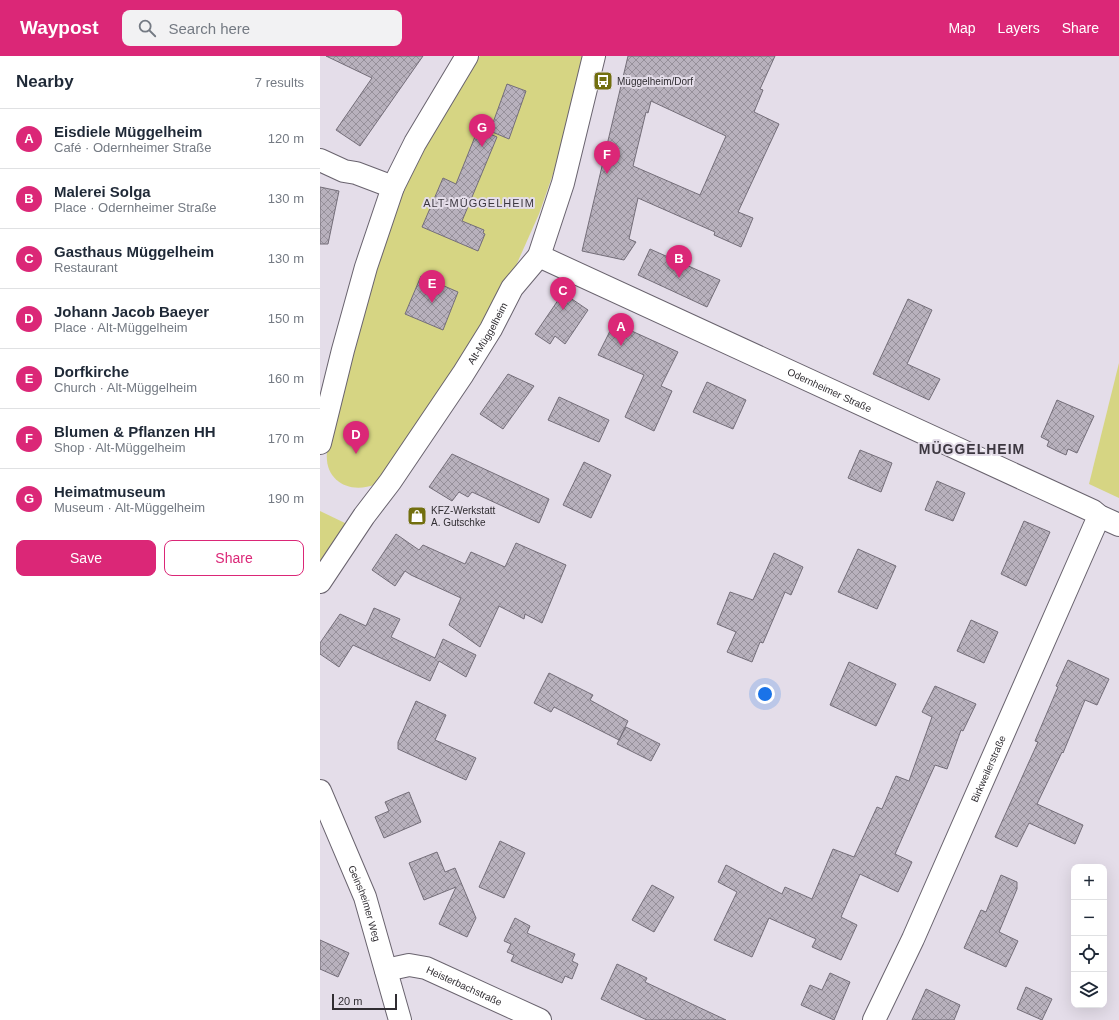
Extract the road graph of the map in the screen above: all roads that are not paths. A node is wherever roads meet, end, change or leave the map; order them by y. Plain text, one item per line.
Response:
1 (467, 56) edge
2 (594, 56) edge
3 (320, 160) edge
4 (393, 187) junction
5 (539, 256) junction
6 (320, 443) edge
7 (1099, 516) junction
8 (1119, 525) edge
9 (320, 582) edge
10 (320, 790) edge
11 (386, 970) junction
12 (400, 1020) edge
13 (540, 1020) edge
14 (874, 1020) edge

1 - 4 street
2 - 5 street, Alt-Müggelheim
3 - 4 street
4 - 6 street
5 - 7 street, Odernheimer Straße
5 - 9 street, Alt-Müggelheim
7 - 8 street, Odernheimer Straße
7 - 14 street, Birkweilerstraße
10 - 11 street, Geinsheimer Weg
11 - 12 street, Geinsheimer Weg
11 - 13 street, Heisterbachstraße

